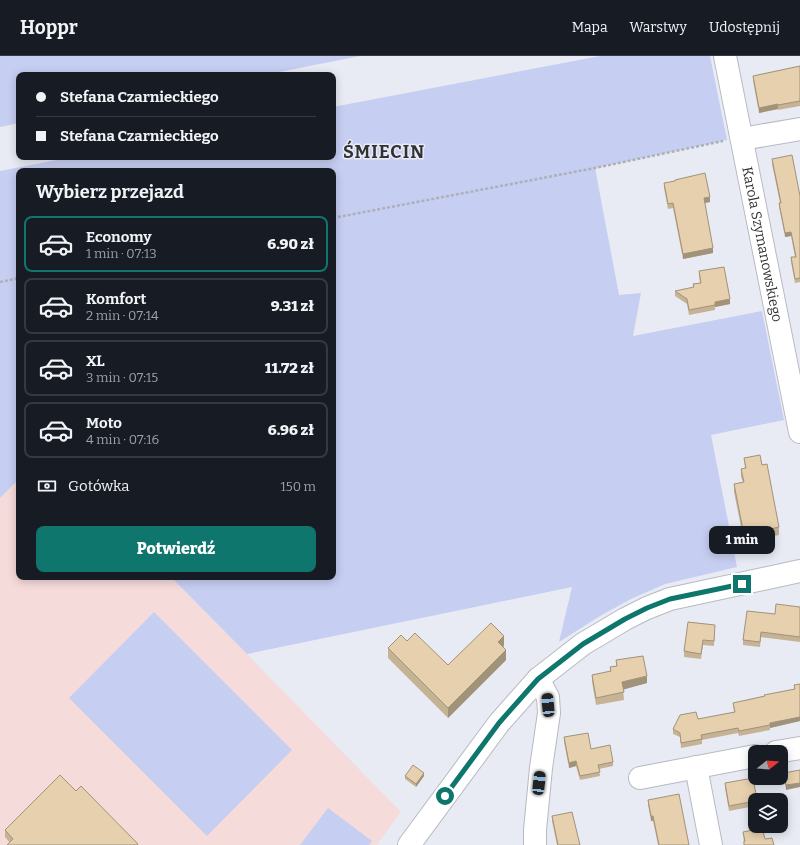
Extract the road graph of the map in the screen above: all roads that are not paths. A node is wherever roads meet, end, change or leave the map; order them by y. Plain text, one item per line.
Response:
1 (725, 56) edge
2 (800, 129) edge
3 (742, 139) junction
4 (797, 406) edge
5 (800, 432) edge
6 (800, 571) edge
7 (538, 679) junction
8 (800, 748) edge
9 (788, 750) edge
10 (748, 757) edge
11 (696, 767) junction
12 (640, 778) dead end
13 (409, 845) edge
14 (535, 845) edge
15 (711, 845) edge

1 - 3 street, Karola Szymanowskiego
2 - 3 street
3 - 4 street, Karola Szymanowskiego
4 - 5 street, Karola Szymanowskiego
6 - 7 street
7 - 13 street
7 - 14 street
8 - 9 street
10 - 11 street
11 - 12 street
11 - 15 street

